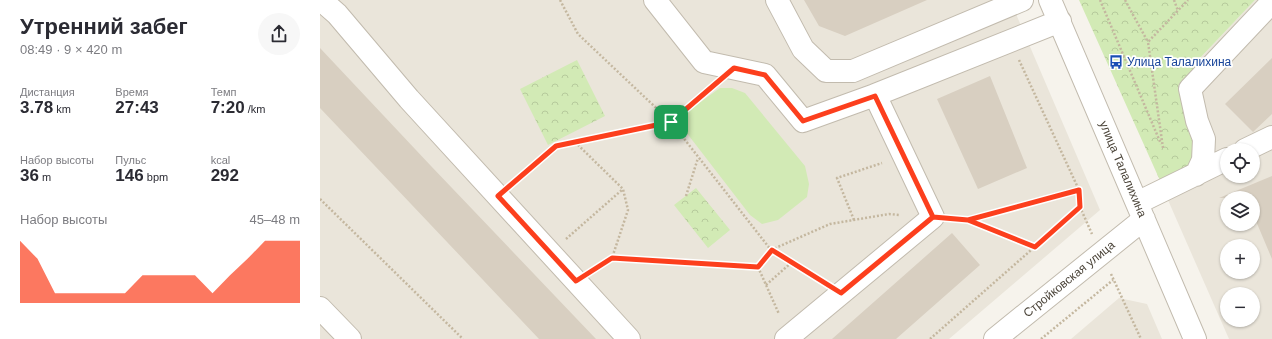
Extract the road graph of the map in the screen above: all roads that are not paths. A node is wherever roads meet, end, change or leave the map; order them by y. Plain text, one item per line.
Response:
1 (322, 0) edge
2 (655, 0) edge
3 (777, 0) edge
4 (1022, 0) edge
5 (1050, 0) edge
6 (1272, 2) edge
7 (1060, 21) junction
8 (875, 96) junction
9 (1272, 137) edge
10 (1260, 143) edge
11 (1220, 162) edge
12 (1196, 174) junction
13 (1141, 211) junction
14 (320, 308) edge
15 (788, 338) edge
16 (997, 338) edge
17 (350, 339) edge
18 (629, 339) edge
19 (1195, 339) edge

1 - 18 street
2 - 8 street
3 - 4 street
5 - 7 street, улица Талалихина
6 - 12 street
7 - 8 street
7 - 13 street, улица Талалихина
8 - 15 street
9 - 10 street
11 - 12 street, Стройковская улица
12 - 13 street, Стройковская улица
13 - 16 street, Стройковская улица
13 - 19 street, улица Талалихина
14 - 17 street

